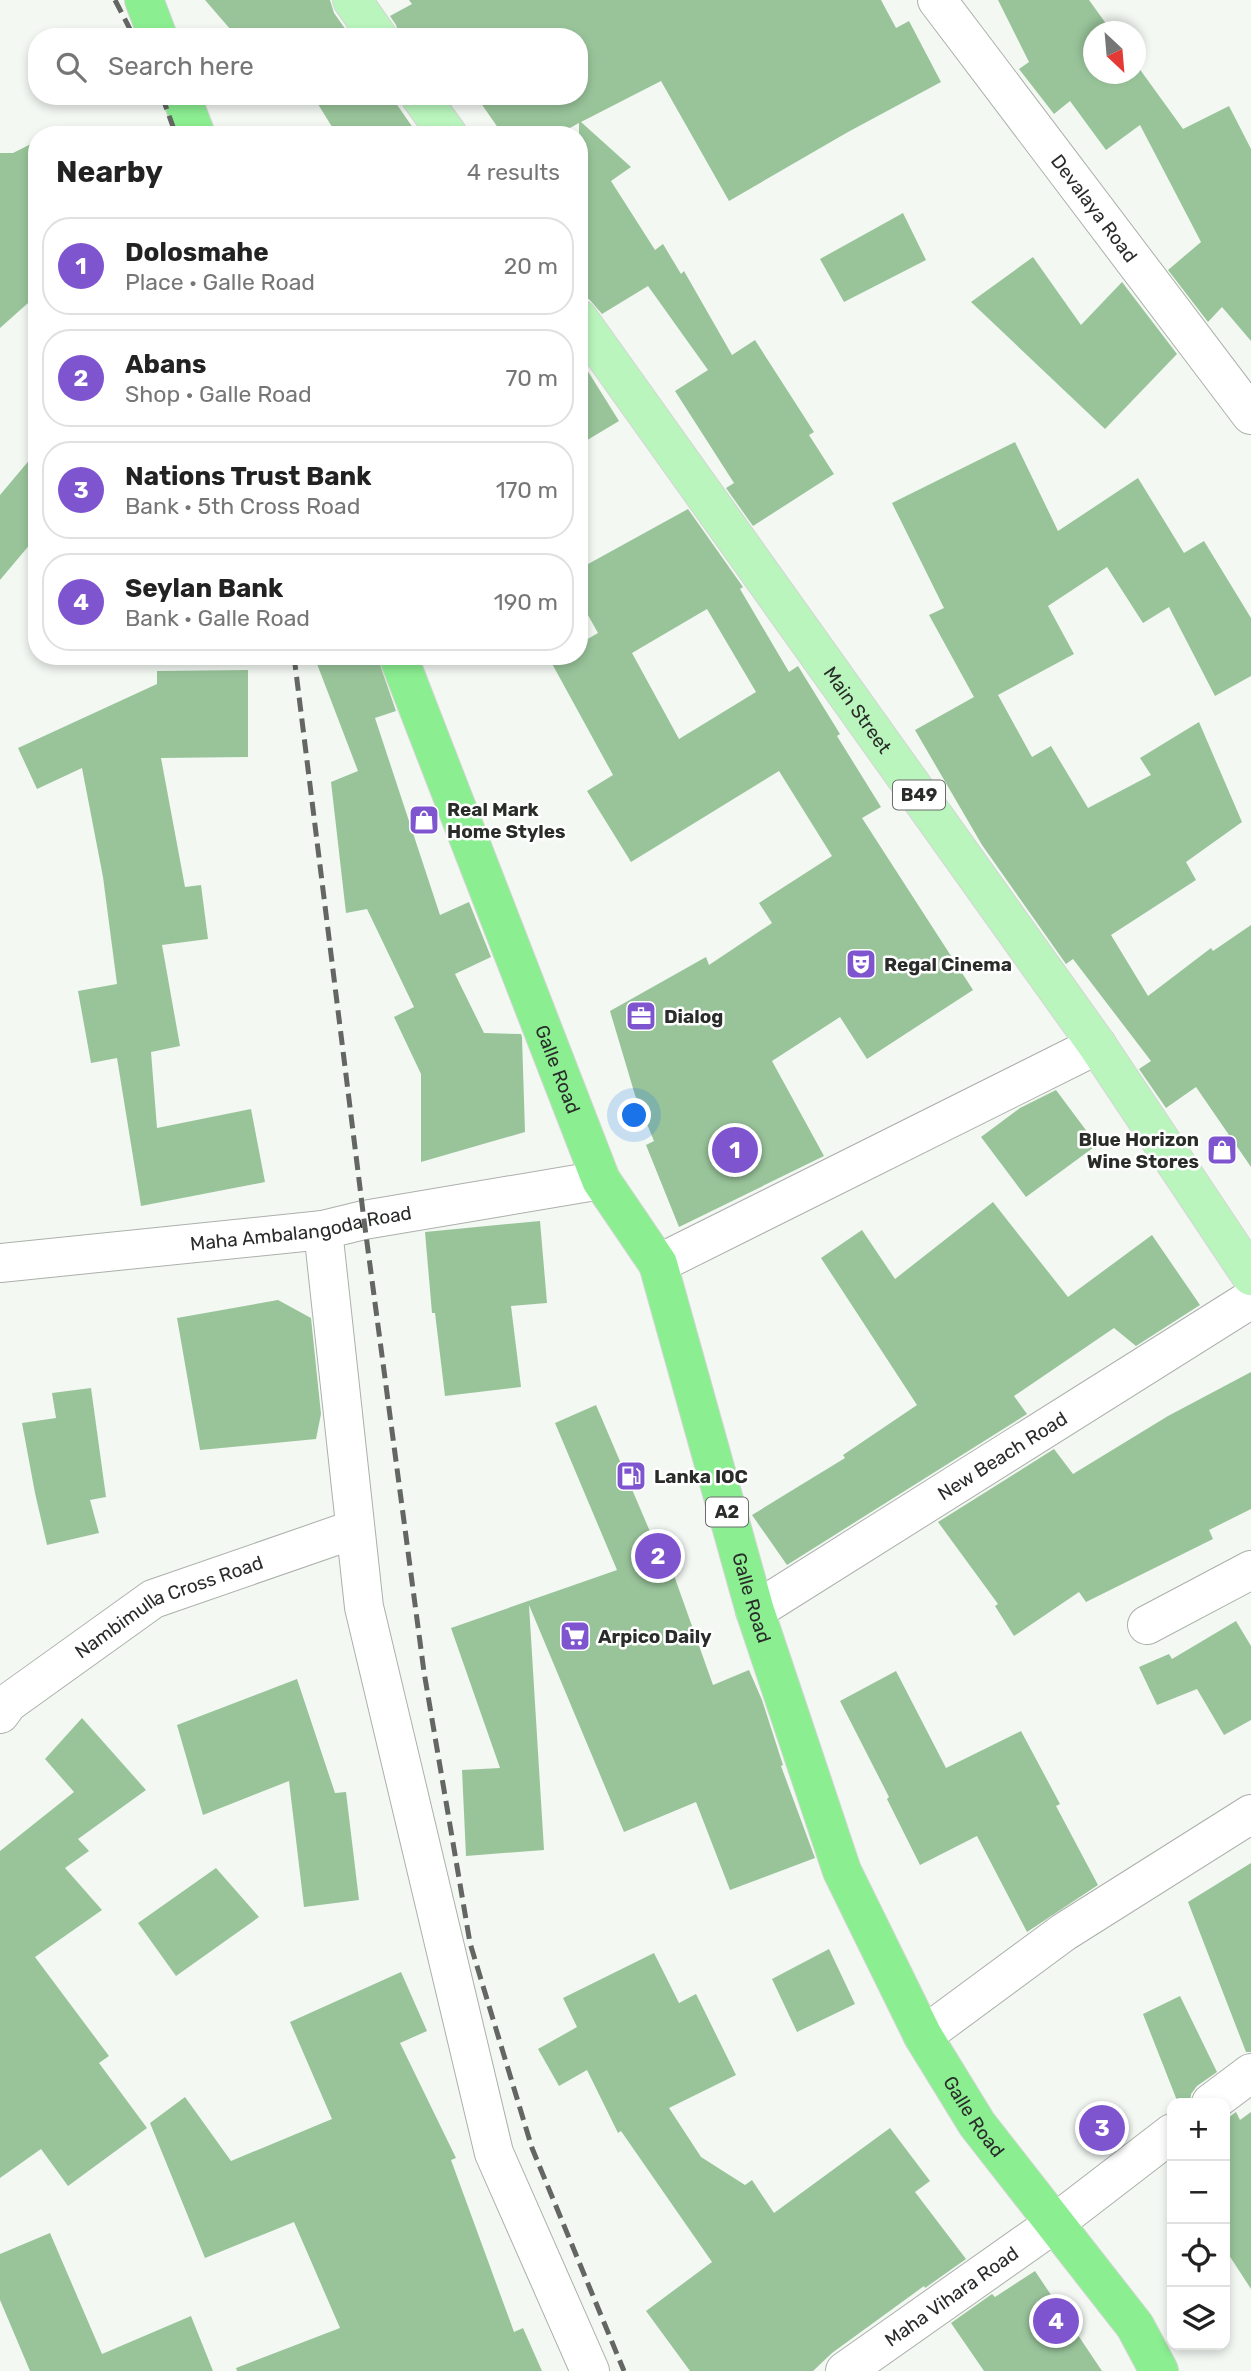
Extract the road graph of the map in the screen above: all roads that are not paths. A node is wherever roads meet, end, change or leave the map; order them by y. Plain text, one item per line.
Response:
1 (144, 0) edge
2 (352, 0) edge
3 (936, 0) edge
4 (155, 28) edge
5 (372, 28) edge
6 (184, 105) edge
7 (426, 105) edge
8 (193, 126) edge
9 (442, 126) edge
10 (588, 332) edge
11 (1251, 415) edge
12 (401, 665) edge
13 (1097, 1045) junction
14 (601, 1180) junction
15 (323, 1230) junction
16 (0, 1263) edge
17 (658, 1264) junction
18 (1251, 1276) edge
19 (1251, 1298) edge
20 (355, 1529) junction
21 (1251, 1570) edge
22 (755, 1611) junction
23 (1147, 1625) dead end
24 (0, 1714) edge
25 (1251, 1814) edge
26 (923, 2036) junction
27 (1251, 2073) edge
28 (1218, 2098) edge
29 (1167, 2137) edge
30 (1055, 2223) junction
31 (590, 2371) edge
32 (845, 2371) edge
33 (1159, 2371) edge

1 - 4 highway
2 - 5 main road
3 - 11 street, Devalaya Road
6 - 8 highway
7 - 9 main road
10 - 13 main road, Main Street / B49
12 - 14 highway, Galle Road / A2
13 - 17 street
13 - 18 main road, Main Street / B49
14 - 15 street, Maha Ambalangoda Road
14 - 17 highway, Galle Road / A2
15 - 16 street, Maha Ambalangoda Road
15 - 20 street
17 - 22 highway, Galle Road / A2
19 - 22 street, New Beach Road
20 - 24 street, Nambimulla Cross Road
20 - 31 street
21 - 23 street
22 - 26 highway, Galle Road / A2
25 - 26 street
26 - 30 highway, Galle Road / A2
27 - 28 street
29 - 30 street, Maha Vihara Road
30 - 32 street, Maha Vihara Road
30 - 33 highway, Galle Road / A2

